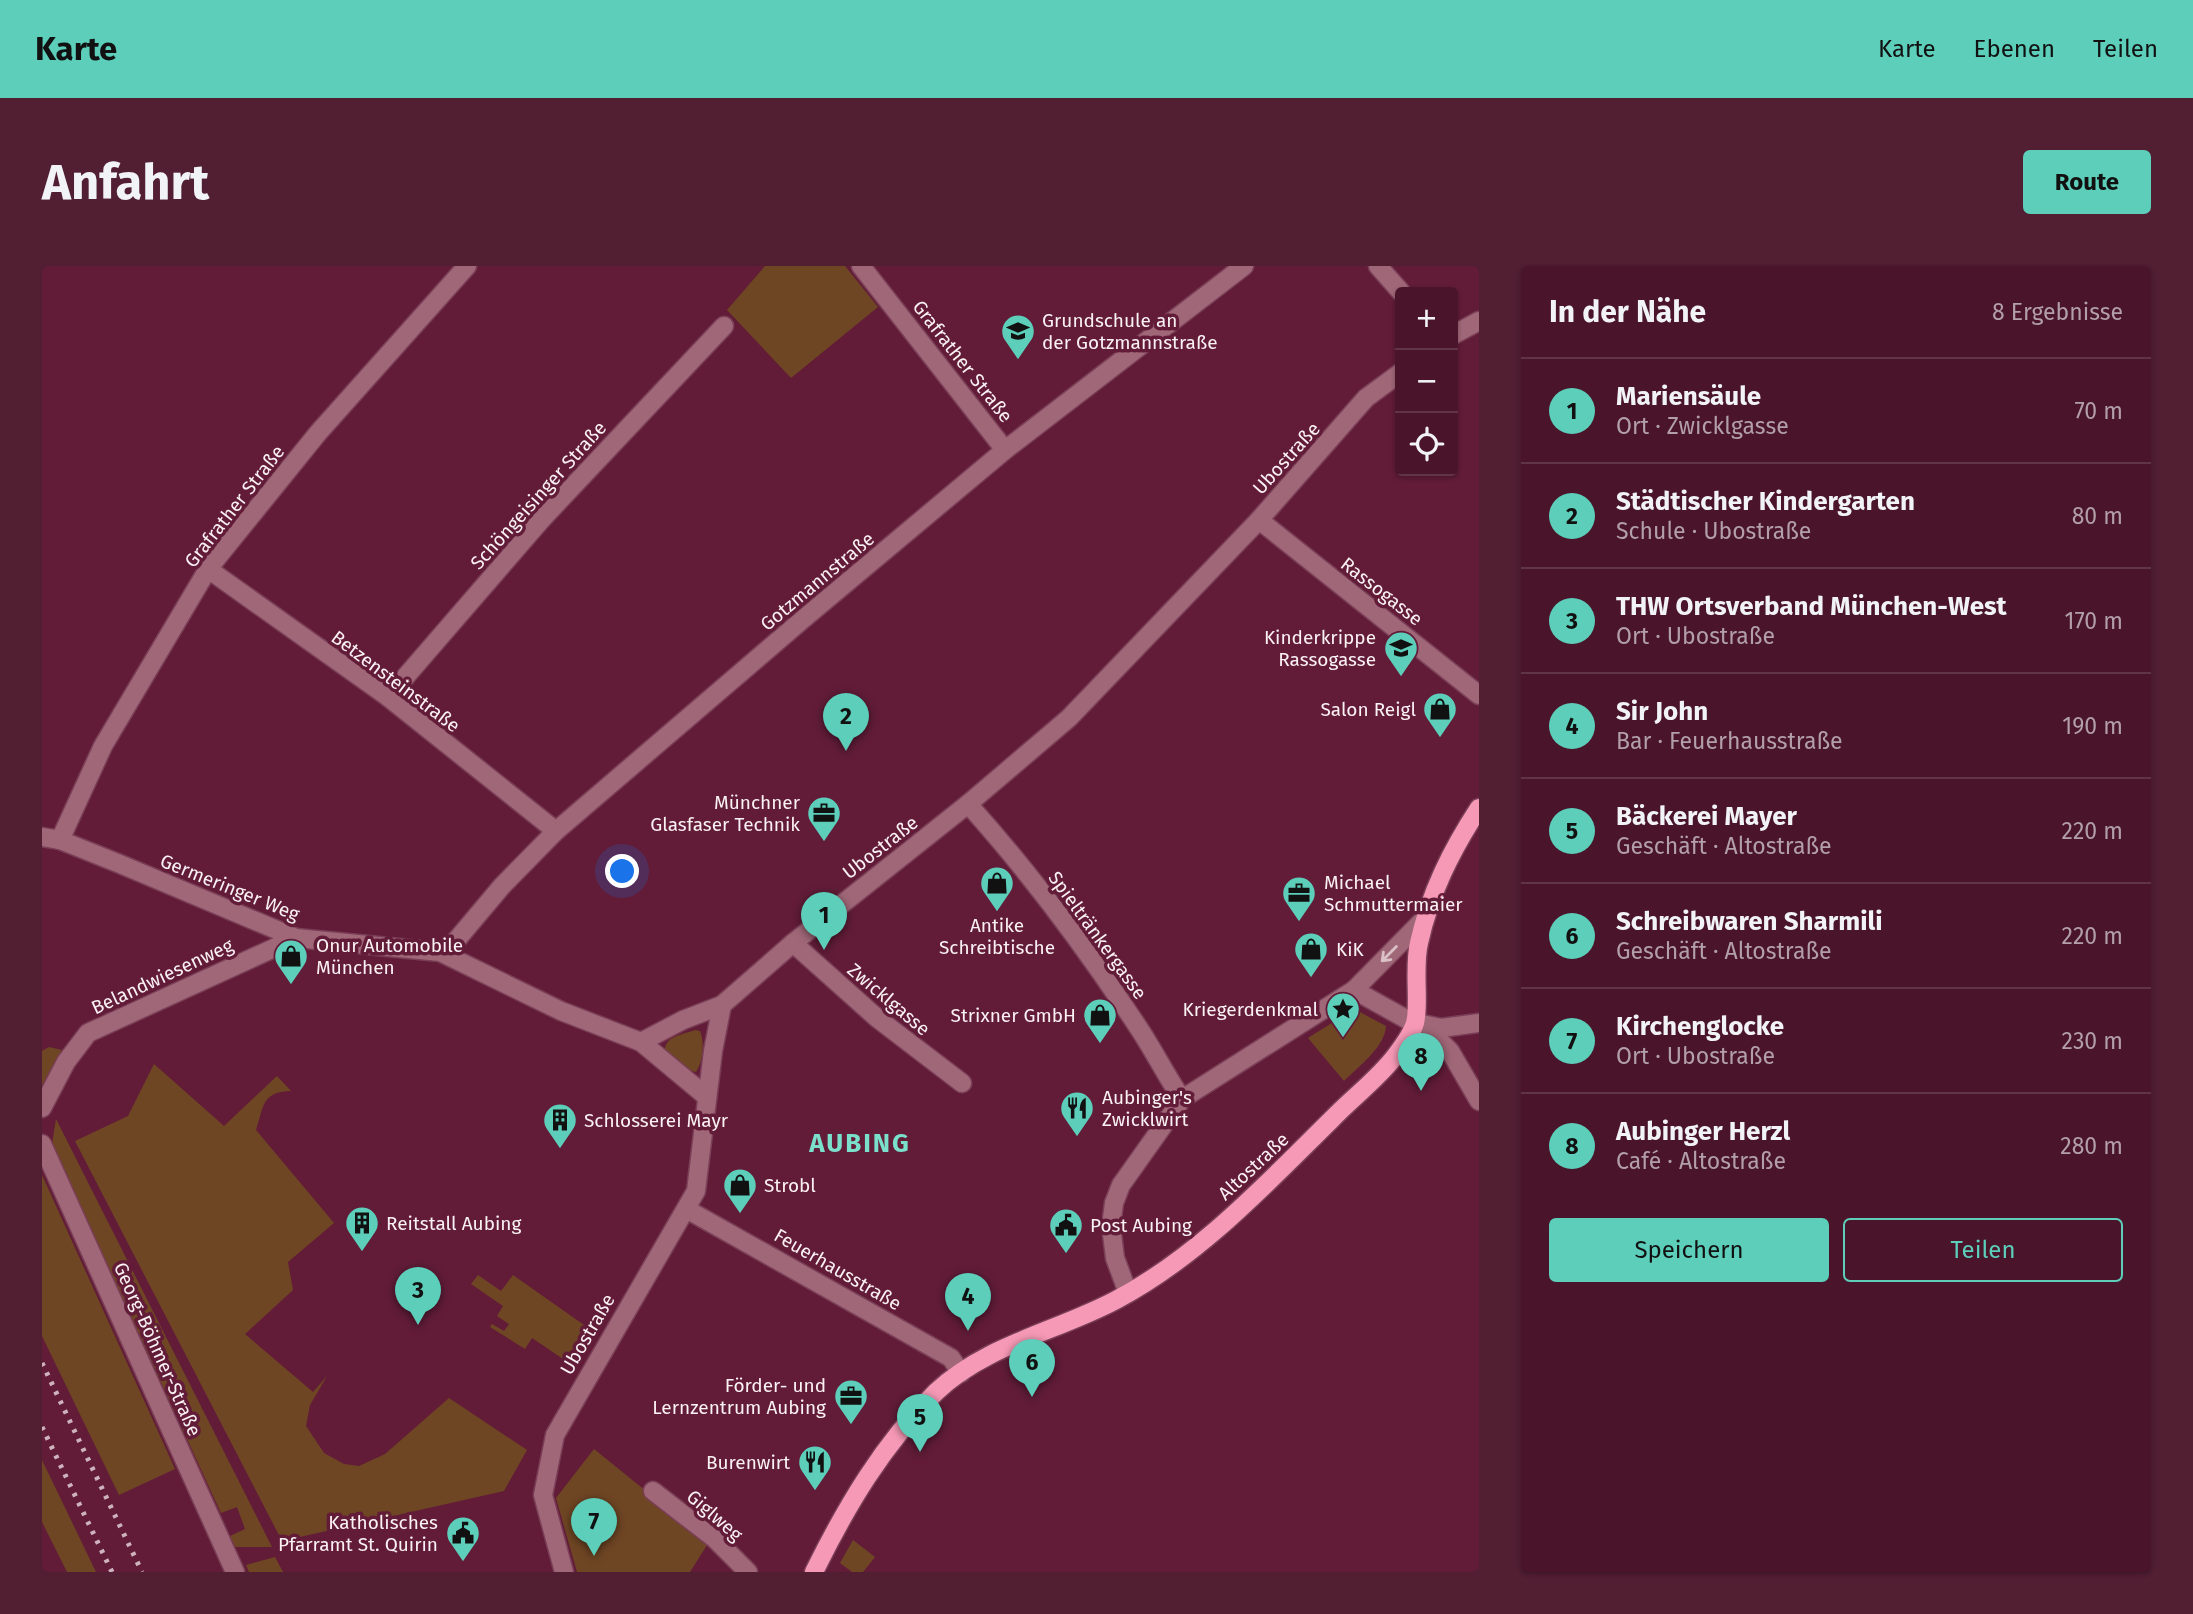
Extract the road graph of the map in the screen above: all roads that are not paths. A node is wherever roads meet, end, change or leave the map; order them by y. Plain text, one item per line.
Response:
1 (467, 266) edge
2 (861, 266) edge
3 (1244, 266) edge
4 (1378, 266) edge
5 (1397, 287) edge
6 (1479, 321) edge
7 (724, 326) dead end
8 (1458, 332) edge
9 (1395, 377) edge
10 (1005, 450) junction
11 (1259, 520) junction
12 (208, 569) junction
13 (1479, 695) edge
14 (388, 698) junction
15 (968, 804) junction
16 (1479, 808) edge
17 (556, 831) junction
18 (42, 837) edge
19 (60, 840) junction
20 (1425, 918) junction
21 (296, 938) junction
22 (793, 943) junction
23 (440, 952) junction
24 (1354, 990) junction
25 (722, 1005) junction
26 (1415, 1022) junction
27 (1479, 1023) edge
28 (641, 1042) junction
29 (962, 1083) dead end
30 (707, 1097) junction
31 (1182, 1099) junction
32 (1479, 1101) edge
33 (42, 1108) edge
34 (42, 1143) edge
35 (688, 1210) junction
36 (1128, 1293) junction
37 (961, 1373) junction
38 (653, 1491) dead end
39 (235, 1572) edge
40 (564, 1572) edge
41 (748, 1572) edge
42 (814, 1572) edge

1 - 12 street, Grafrather Straße
2 - 10 street, Grafrather Straße
3 - 10 street, Gotzmannstraße
4 - 5 street
6 - 8 street
7 - 14 street, Schöngeisinger Straße
9 - 11 street, Ubostraße
10 - 17 street, Gotzmannstraße
11 - 13 street, Rassogasse
11 - 15 street, Ubostraße
12 - 14 street, Betzensteinstraße
12 - 19 street, Grafrather Straße
14 - 17 street, Betzensteinstraße
15 - 22 street, Ubostraße
15 - 31 street, Spieltränkergasse
16 - 20 main road
17 - 23 street, Gotzmannstraße
18 - 19 street, Germeringer Weg
19 - 21 street, Germeringer Weg
20 -> 24 street
20 - 26 main road
21 - 23 street, Germeringer Weg
21 - 33 street, Belandwiesenweg
22 - 25 street, Ubostraße
22 - 29 street, Zwicklgasse
23 - 28 street, Germeringer Weg
24 - 26 street
24 - 31 street
25 - 28 street
25 - 30 street, Ubostraße
26 - 27 street
26 - 32 street
26 - 36 main road, Altostraße
28 - 30 street, Germeringer Weg
30 - 35 street, Ubostraße
31 - 36 street
34 - 39 street, Georg-Böhmer-Straße
35 - 37 street, Feuerhausstraße
35 - 40 street, Ubostraße
36 - 37 main road, Altostraße
37 - 42 main road, Altostraße
38 - 41 street, Giglweg

